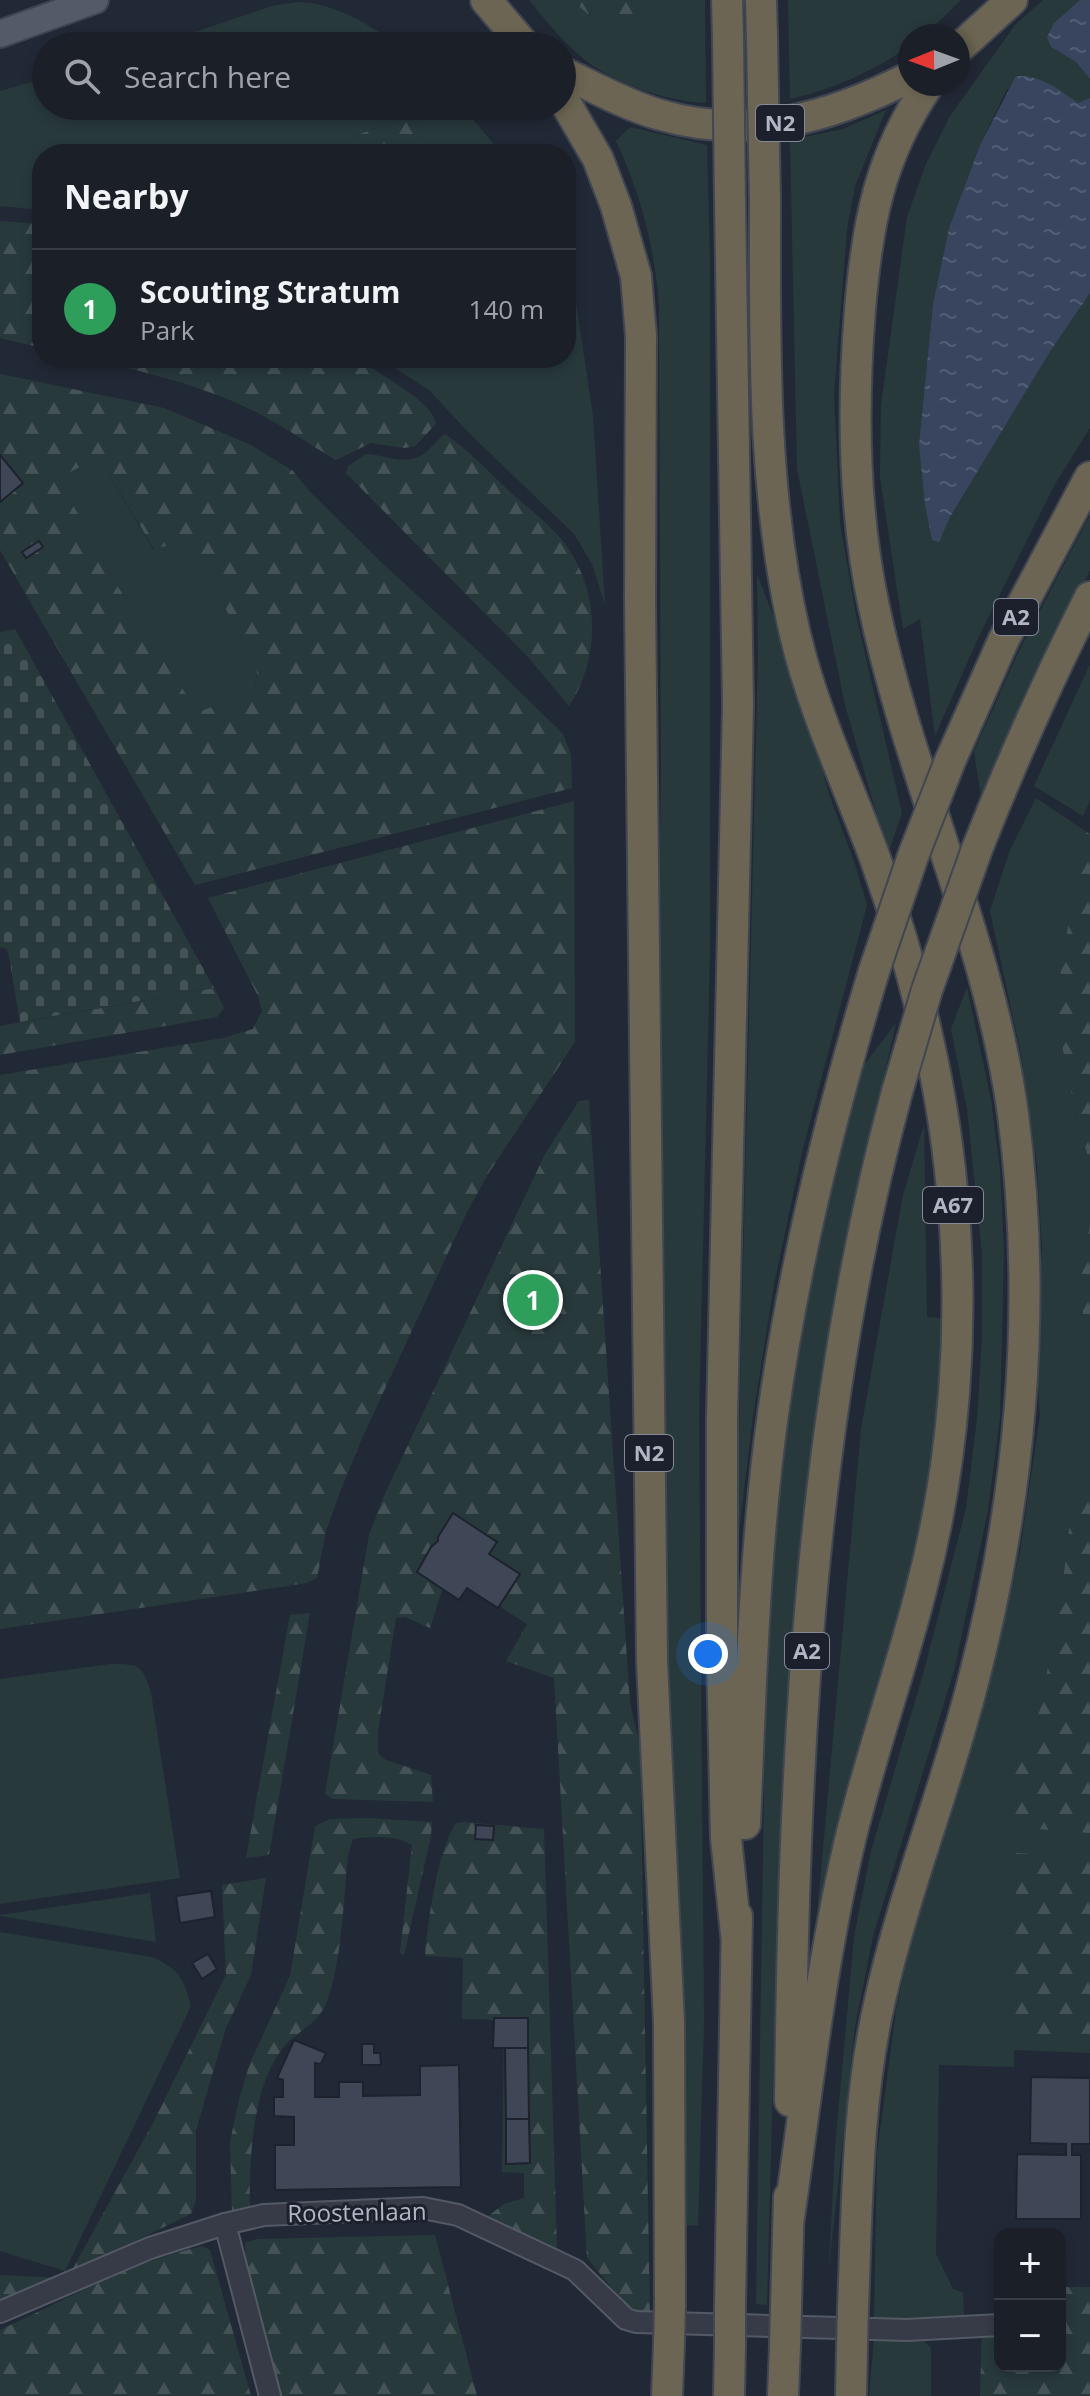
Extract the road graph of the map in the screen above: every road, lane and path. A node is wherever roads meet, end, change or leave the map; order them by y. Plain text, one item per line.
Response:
1 (95, 0) edge
2 (469, 0) edge
3 (486, 0) edge
4 (727, 0) edge
5 (761, 0) edge
6 (1012, 0) edge
7 (988, 14) edge
8 (510, 32) edge
9 (513, 32) edge
10 (0, 34) edge
11 (970, 35) edge
12 (576, 79) edge
13 (898, 83) edge
14 (922, 96) edge
15 (575, 120) edge
16 (1090, 477) edge
17 (1090, 597) edge
18 (736, 1934) junction
19 (789, 2217) junction
20 (225, 2224) junction
21 (0, 2312) edge
22 (994, 2325) edge
23 (270, 2396) edge
24 (667, 2396) edge
25 (729, 2396) edge
26 (783, 2396) edge
27 (851, 2396) edge

1 - 10 main road
2 - 8 main road
3 - 9 highway
4 - 18 highway, bridge
5 - 19 highway, A67, bridge
6 - 7 highway
7 - 11 highway
12 - 13 highway, N2
14 - 27 highway, bridge
15 - 24 highway, N2, bridge
16 - 18 highway, A2, bridge
17 - 19 highway, A2, bridge
18 - 25 highway, A2, bridge
19 - 26 highway, A2, bridge
20 - 21 street, Roostenlaan
20 - 22 street, Roostenlaan
20 - 23 street

